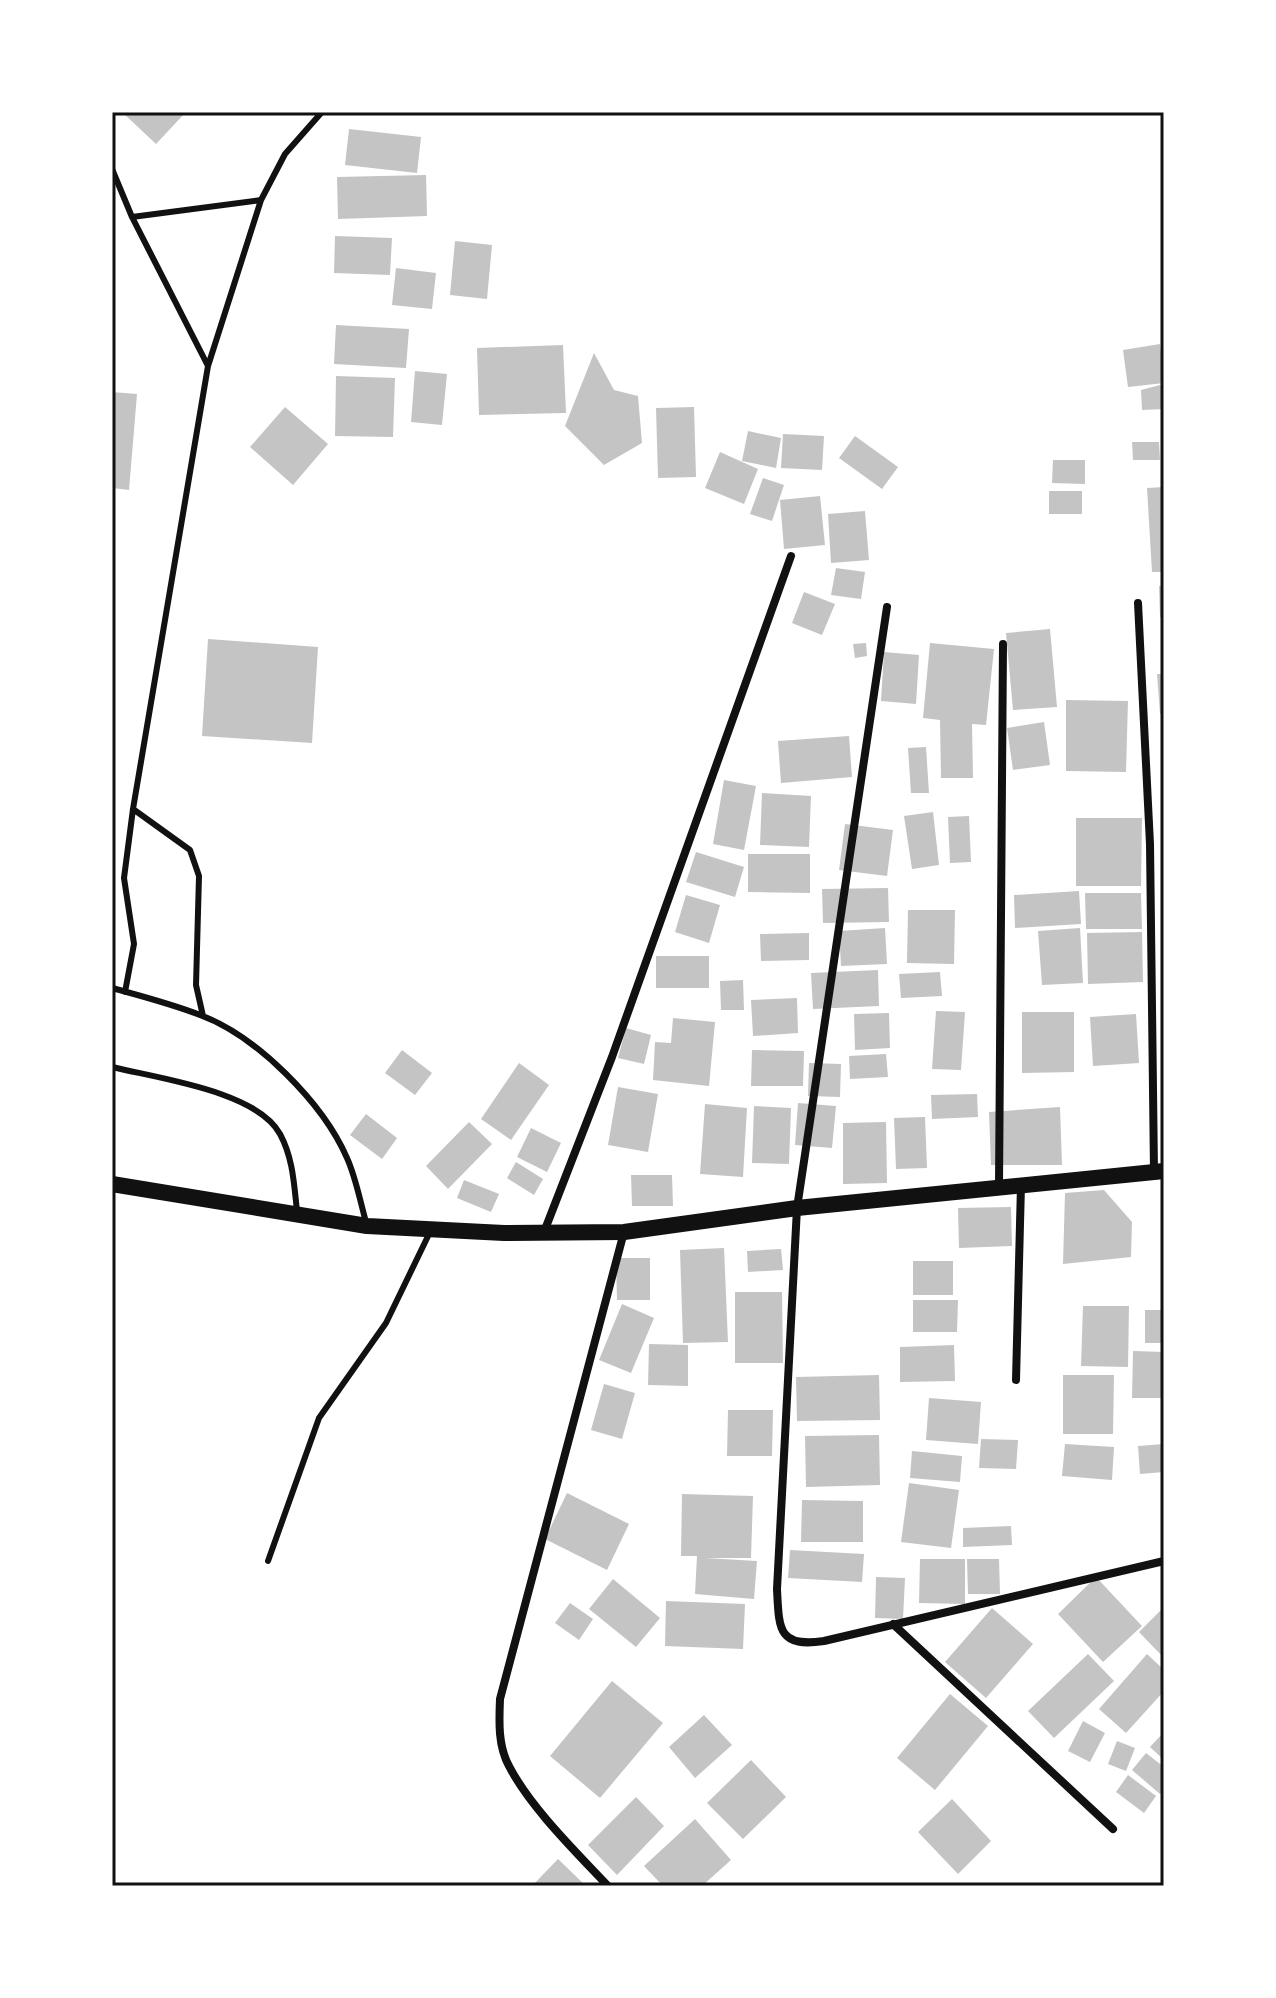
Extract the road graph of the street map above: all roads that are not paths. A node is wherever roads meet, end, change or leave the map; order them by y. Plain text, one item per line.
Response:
1 (322, 112) edge
2 (112, 169) edge
3 (261, 200) junction
4 (132, 217) junction
5 (208, 366) junction
6 (791, 556) dead end
7 (1138, 603) dead end
8 (887, 607) dead end
9 (1003, 644) dead end
10 (133, 809) junction
11 (112, 988) edge
12 (125, 992) junction
13 (203, 1016) junction
14 (112, 1067) edge
15 (1159, 1172) edge
16 (112, 1184) edge
17 (1021, 1184) junction
18 (999, 1186) junction
19 (797, 1208) junction
20 (297, 1215) junction
21 (367, 1226) junction
22 (430, 1232) junction
23 (624, 1232) junction
24 (544, 1233) junction
25 (1016, 1380) dead end
26 (268, 1561) dead end
27 (1164, 1561) edge
28 (893, 1624) junction
29 (1113, 1829) dead end
30 (608, 1886) edge

1 - 3 lane
2 - 4 lane
3 - 4 lane
3 - 5 lane
4 - 5 lane
5 - 10 lane
6 - 24 street
7 - 15 street
8 - 19 street
9 - 18 street
10 - 12 lane
10 - 13 lane
11 - 12 lane
12 - 13 lane
13 - 21 lane
14 - 20 lane
15 - 17 main road
16 - 20 main road
17 - 18 main road
17 - 25 street
18 - 19 main road
19 - 23 main road
19 - 28 street
20 - 21 main road
21 - 22 main road
22 - 24 main road
22 - 26 lane
23 - 24 main road
23 - 30 street
27 - 28 street
28 - 29 street

